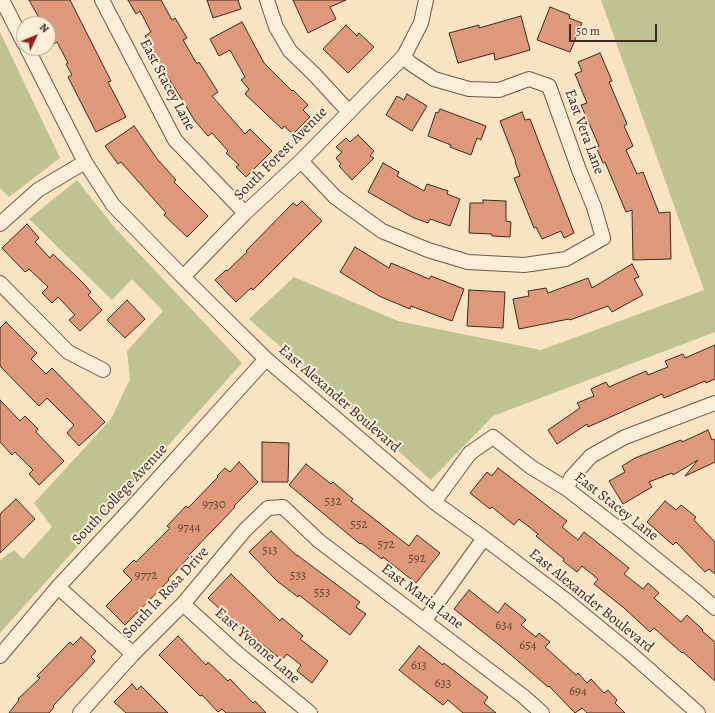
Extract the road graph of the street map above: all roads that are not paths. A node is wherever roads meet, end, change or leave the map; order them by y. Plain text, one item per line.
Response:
1 (2, 0) edge
2 (102, 0) edge
3 (267, 0) edge
4 (426, 0) edge
5 (16, 27) edge
6 (31, 56) edge
7 (404, 56) junction
8 (348, 111) junction
9 (301, 161) junction
10 (85, 162) junction
11 (246, 213) junction
12 (0, 224) edge
13 (183, 277) junction
14 (0, 283) edge
15 (266, 359) junction
16 (103, 370) dead end
17 (715, 403) edge
18 (567, 489) junction
19 (434, 502) junction
20 (283, 507) joint
21 (484, 538) junction
22 (58, 587) junction
23 (183, 604) junction
24 (715, 608) edge
25 (425, 620) junction
26 (132, 654) junction
27 (0, 656) edge
28 (85, 711) edge
29 (310, 713) edge
30 (542, 713) edge
31 (698, 713) edge

1 - 5 street
2 - 11 street, East Stacey Lane
3 - 8 street
4 - 7 street
6 - 10 street, East Alexander Boulevard
7 - 8 street, South Forest Avenue
7 - 9 street, East Vera Lane
8 - 9 street, South Forest Avenue
9 - 11 street, South Forest Avenue
10 - 12 street
10 - 13 street, East Alexander Boulevard
11 - 13 street, South Forest Avenue
13 - 15 street, East Alexander Boulevard
14 - 16 street
15 - 19 street, East Alexander Boulevard
15 - 22 street, South College Avenue
17 - 18 street
18 - 19 street, East Stacey Lane
18 - 24 street, East Stacey Lane
19 - 21 street, East Alexander Boulevard
20 - 23 street, South la Rosa Drive
20 - 25 street, East Maria Lane
21 - 25 street
21 - 31 street, East Alexander Boulevard
22 - 26 street
22 - 27 street, South College Avenue
23 - 26 street, South la Rosa Drive
23 - 29 street, East Yvonne Lane
25 - 30 street, East Maria Lane
26 - 28 street, South la Rosa Drive

